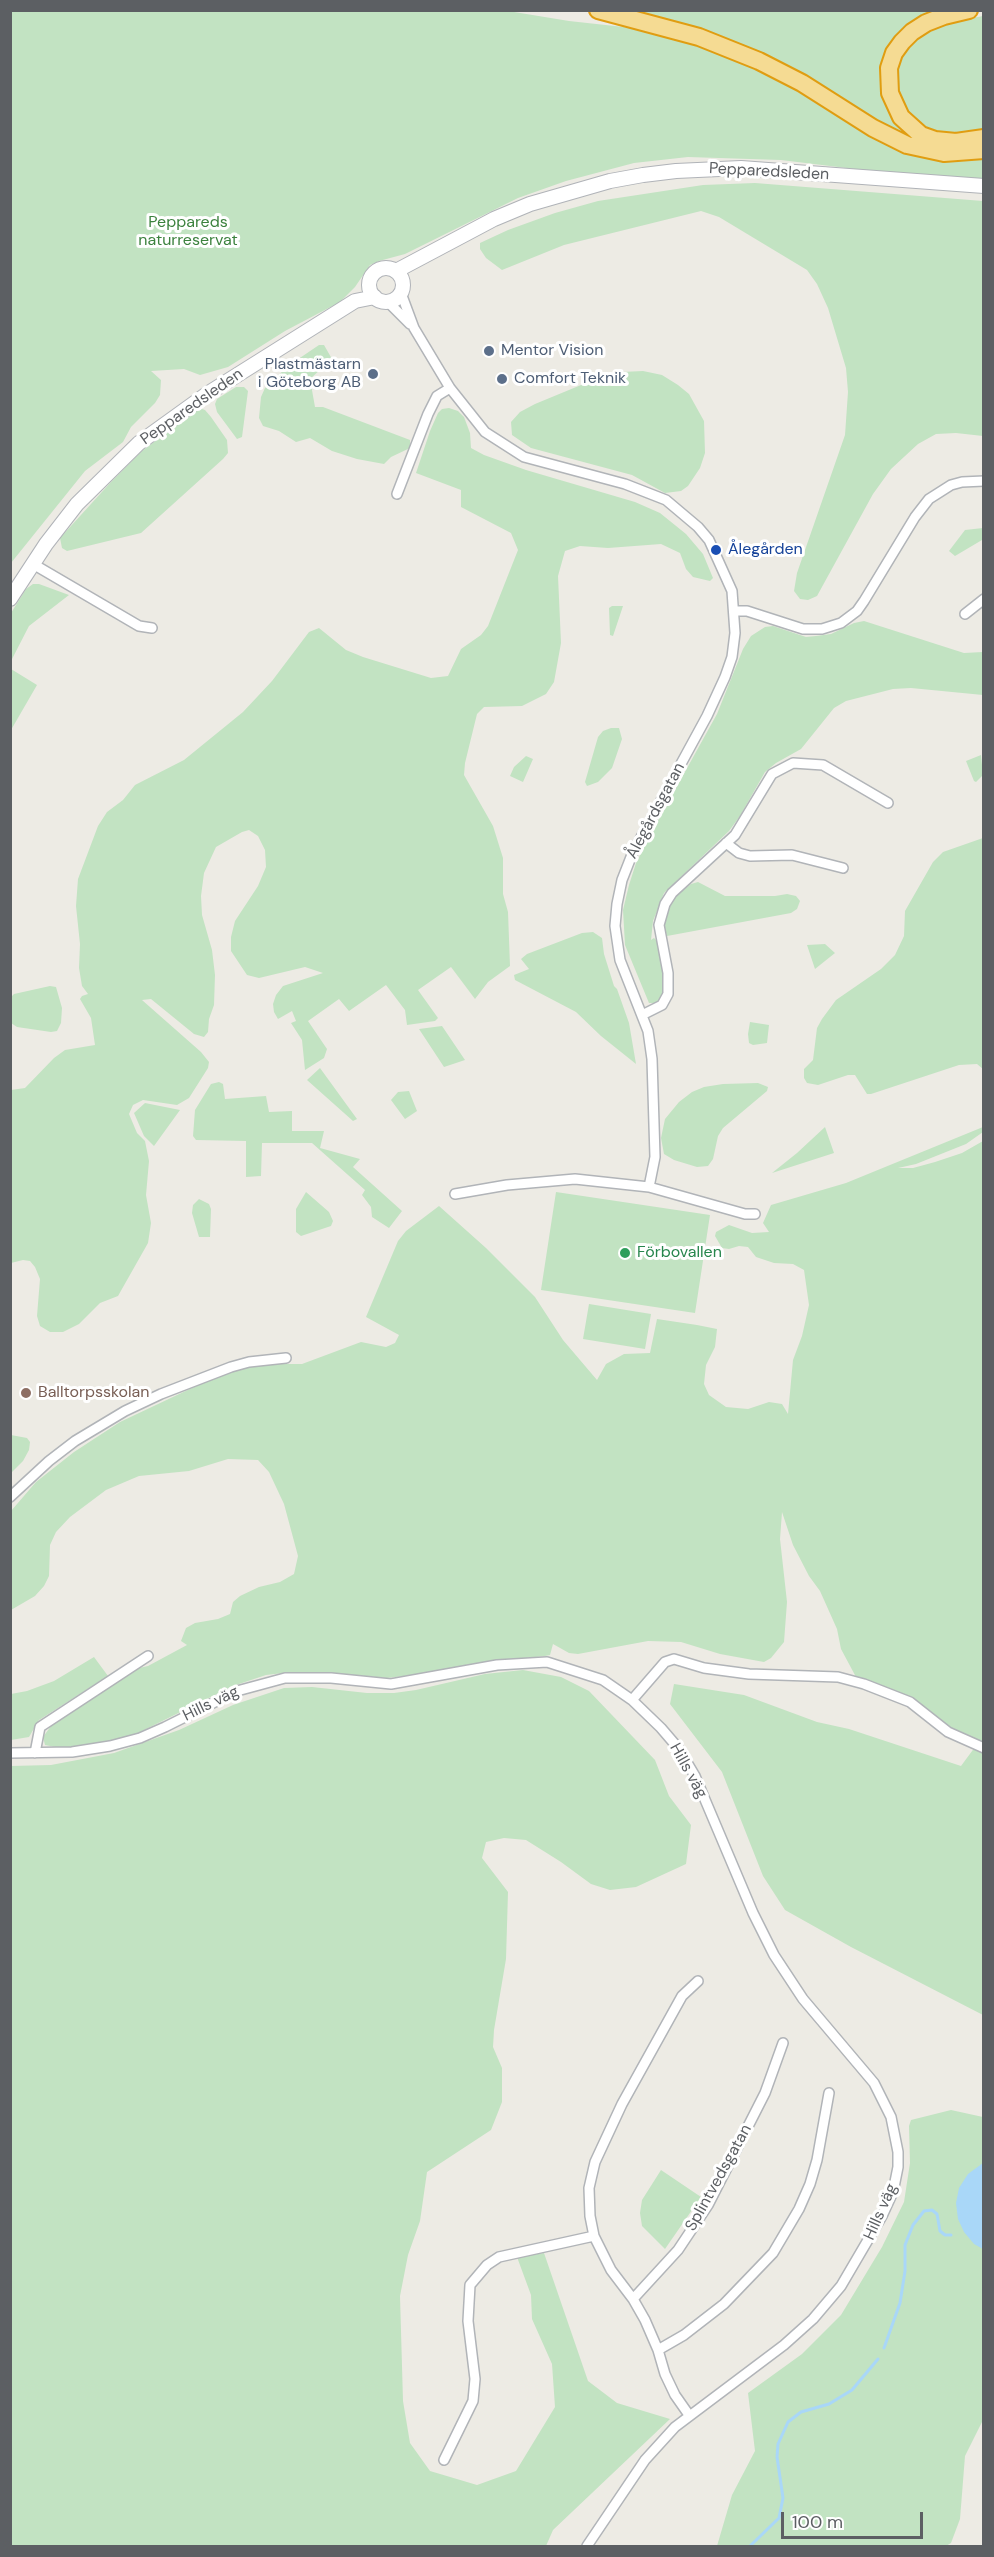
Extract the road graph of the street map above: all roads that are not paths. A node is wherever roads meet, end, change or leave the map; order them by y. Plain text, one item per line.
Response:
1 (597, 10) edge
2 (969, 10) edge
3 (984, 138) edge
4 (984, 150) edge
5 (984, 186) edge
6 (426, 257) junction
7 (396, 271) junction
8 (370, 282) junction
9 (402, 289) junction
10 (381, 300) junction
11 (355, 301) junction
12 (414, 328) junction
13 (450, 388) junction
14 (984, 481) edge
15 (397, 494) dead end
16 (33, 564) junction
17 (10, 599) edge
18 (984, 599) edge
19 (735, 611) junction
20 (965, 614) dead end
21 (152, 628) dead end
22 (888, 803) dead end
23 (726, 843) junction
24 (843, 868) dead end
25 (642, 1015) junction
26 (649, 1187) junction
27 (456, 1194) dead end
28 (755, 1214) dead end
29 (286, 1358) dead end
30 (10, 1497) edge
31 (148, 1656) dead end
32 (632, 1700) junction
33 (984, 1748) edge
34 (10, 1753) edge
35 (35, 1753) junction
36 (698, 1981) dead end
37 (783, 2043) dead end
38 (829, 2093) dead end
39 (594, 2236) junction
40 (633, 2299) junction
41 (658, 2350) junction
42 (689, 2415) junction
43 (444, 2460) dead end
44 (587, 2547) edge

1 - 4 highway
2 - 3 highway
5 - 6 street, Pepparedsleden
6 - 7 street, Pepparedsleden
6 - 9 street, Pepparedsleden
7 - 8 street, Pepparedsleden
7 - 9 street
8 - 10 street
8 - 11 street, Pepparedsleden
9 - 10 street, Pepparedsleden
9 - 12 street, Ålegårdsgatan
10 - 11 street, Pepparedsleden
10 - 12 street, Ålegårdsgatan
11 - 16 street, Pepparedsleden
12 - 13 street, Ålegårdsgatan
13 - 15 street
13 - 19 street, Ålegårdsgatan
14 - 19 street
16 - 17 street, Pepparedsleden
16 - 21 street
18 - 20 street
19 - 25 street, Ålegårdsgatan
22 - 23 street
23 - 24 street
23 - 25 street
25 - 26 street, Ålegårdsgatan
26 - 27 street
26 - 28 street
29 - 30 street
31 - 35 street
32 - 33 street
32 - 35 street, Hills väg
32 - 42 street, Hills väg
34 - 35 street, Hills väg
36 - 39 street
37 - 40 street, Splintvedsgatan
38 - 41 street
39 - 40 street
39 - 43 street
40 - 41 street
41 - 42 street
42 - 44 street, Hills väg

